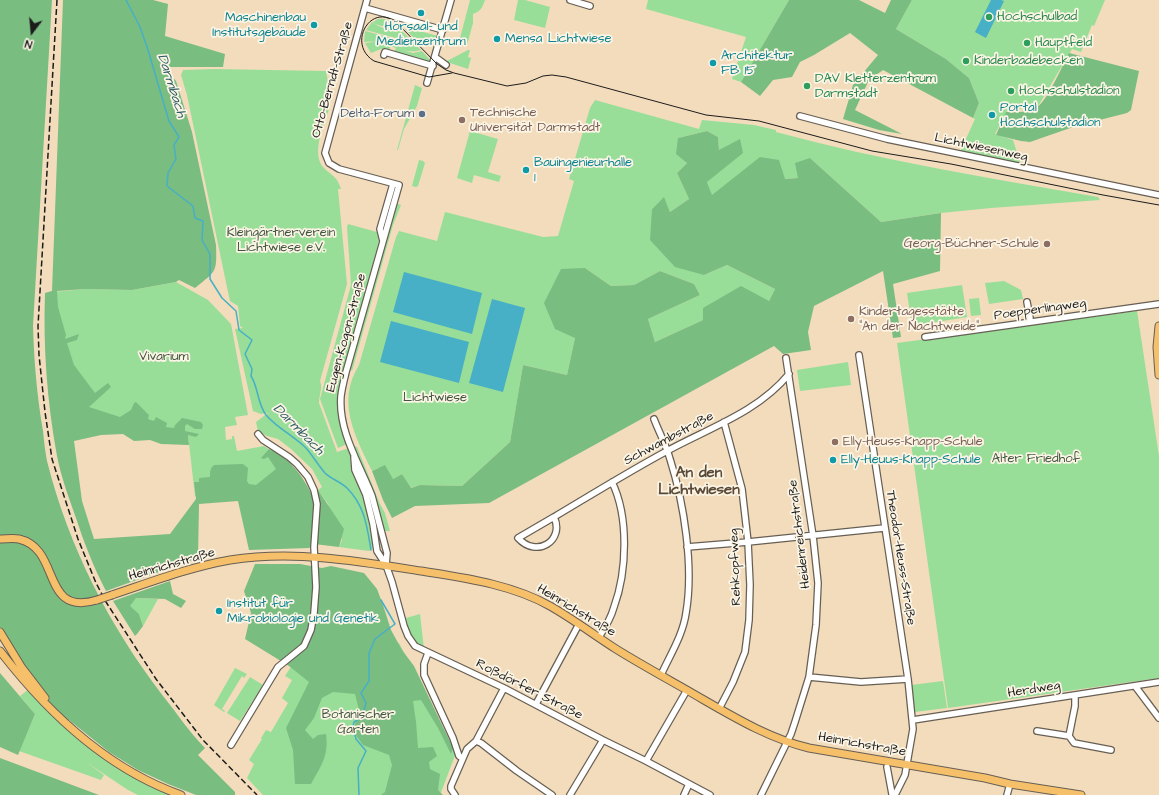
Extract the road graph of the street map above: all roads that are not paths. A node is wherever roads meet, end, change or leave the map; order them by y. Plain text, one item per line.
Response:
1 (367, 0) edge
2 (451, 0) edge
3 (570, 0) edge
4 (590, 6) dead end
5 (365, 8) junction
6 (443, 30) junction
7 (384, 55) dead end
8 (435, 57) junction
9 (446, 65) dead end
10 (433, 66) junction
11 (428, 83) dead end
12 (800, 116) dead end
13 (396, 185) joint
14 (1159, 195) edge
15 (1027, 302) dead end
16 (1159, 304) edge
17 (1030, 318) dead end
18 (1159, 326) edge
19 (925, 337) dead end
20 (859, 355) dead end
21 (786, 358) dead end
22 (789, 374) junction
23 (1159, 375) edge
24 (654, 419) dead end
25 (724, 422) junction
26 (258, 434) dead end
27 (667, 450) junction
28 (354, 452) junction
29 (612, 482) junction
30 (554, 517) junction
31 (884, 528) junction
32 (813, 536) junction
33 (2, 540) edge
34 (748, 542) junction
35 (687, 547) junction
36 (314, 557) junction
37 (386, 565) junction
38 (579, 624) junction
39 (0, 632) edge
40 (599, 637) junction
41 (0, 650) edge
42 (428, 653) junction
43 (661, 675) junction
44 (809, 677) junction
45 (908, 679) junction
46 (1159, 682) edge
47 (1135, 686) junction
48 (504, 688) junction
49 (687, 690) junction
50 (1076, 695) junction
51 (536, 704) junction
52 (719, 709) junction
53 (1159, 718) edge
54 (62, 719) junction
55 (913, 720) junction
56 (1037, 731) dead end
57 (1069, 736) junction
58 (603, 740) junction
59 (476, 741) junction
60 (787, 742) junction
61 (231, 745) dead end
62 (1111, 750) dead end
63 (462, 758) junction
64 (646, 760) junction
65 (907, 765) junction
66 (887, 767) dead end
67 (690, 784) junction
68 (1010, 784) junction
69 (181, 795) edge
70 (456, 795) edge
71 (552, 795) edge
72 (570, 795) edge
73 (684, 795) edge
74 (710, 795) edge
75 (761, 795) edge
76 (894, 795) edge
77 (1007, 795) edge
78 (1081, 795) edge

1 - 5 street, Otto-Berndt-Straße
2 - 6 street
3 - 4 street
5 - 6 street
5 - 13 street, Otto-Berndt-Straße
6 - 8 street
7 - 10 street
8 - 9 street
8 - 10 street
10 - 11 street
12 - 14 street, Lichtwiesenweg
13 - 28 street, Eugen-Kogon-Straße
15 - 17 street
16 - 19 street, Poepperlingweg
18 - 23 main road
20 - 31 street, Theodor-Heuss-Straße
21 - 22 street, Heidenreichstraße
22 - 25 street, Schwambstraße
22 - 32 street, Heidenreichstraße
24 - 27 street
25 - 27 street, Schwambstraße
25 - 34 street, Rehkopfweg
26 - 36 street
27 - 29 street, Schwambstraße
27 - 35 street
28 - 37 street, Eugen-Kogon-Straße
28 - 37 street, Eugen-Kogon-Straße
29 - 30 street, Schwambstraße
29 - 40 street
30 - 30 street, Schwambstraße
31 - 32 street
31 - 45 street, Theodor-Heuss-Straße
32 - 34 street
32 - 44 street, Heidenreichstraße
33 - 36 main road, Heinrichstraße, bridge
34 - 35 street
34 - 52 street, Rehkopfweg
35 - 43 street
36 - 37 main road, Heinrichstraße
36 - 61 street
37 - 38 main road, Heinrichstraße
37 - 42 street, Roßdörfer Straße
38 - 40 main road, Heinrichstraße
38 - 51 street
39 - 54 main road
40 - 43 main road, Heinrichstraße
41 - 54 main road
42 - 48 street, Roßdörfer Straße
42 - 63 street
43 - 49 main road, Heinrichstraße
44 - 45 street
44 - 60 street, Heidenreichstraße
45 - 55 street, Theodor-Heuss-Straße
46 - 47 street, Herdweg
47 - 50 street, Herdweg
47 - 53 street
48 - 51 street, Roßdörfer Straße
48 - 59 street
49 - 52 main road, Heinrichstraße
49 - 64 street
50 - 55 street, Herdweg
50 - 57 street
51 - 58 street, Roßdörfer Straße
52 - 60 main road, Heinrichstraße
54 - 69 main road
55 - 65 street, Theodor-Heuss-Straße
56 - 57 street
57 - 62 street
58 - 64 street, Roßdörfer Straße
58 - 72 street
59 - 63 street
59 - 71 street
60 - 65 main road, Heinrichstraße
60 - 75 street, Heidenreichstraße
63 - 70 street
64 - 67 street, Roßdörfer Straße
65 - 68 main road, Heinrichstraße
65 - 76 street, Theodor-Heuss-Straße
66 - 76 street
67 - 73 street
67 - 74 street, Roßdörfer Straße
68 - 77 street
68 - 78 main road, Heinrichstraße

